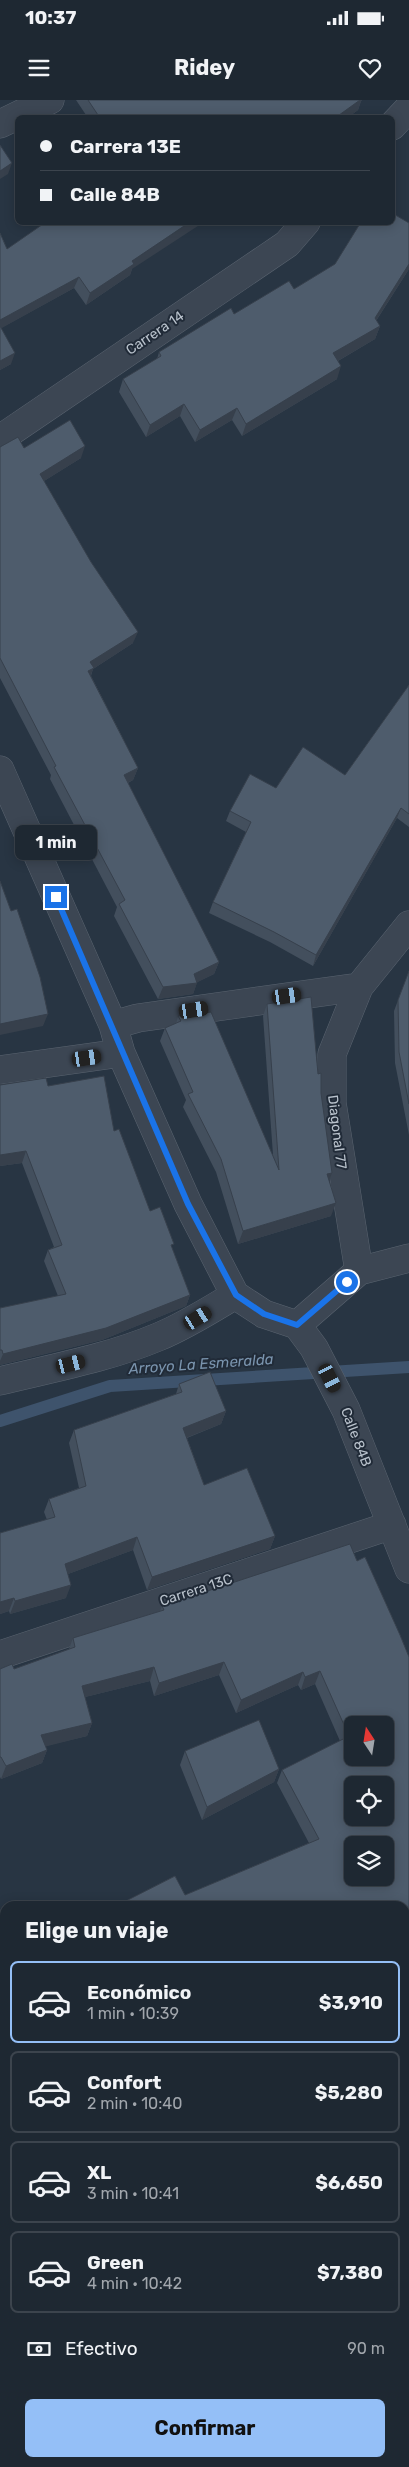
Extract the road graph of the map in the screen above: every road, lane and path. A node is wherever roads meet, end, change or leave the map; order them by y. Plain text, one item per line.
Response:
1 (50, 100) edge
2 (409, 108) edge
3 (19, 115) edge
4 (15, 117) edge
5 (395, 123) edge
6 (0, 124) edge
7 (303, 225) edge
8 (0, 439) edge
9 (0, 770) edge
10 (409, 924) edge
11 (359, 987) junction
12 (113, 1025) junction
13 (121, 1053) junction
14 (0, 1070) edge
15 (409, 1258) edge
16 (360, 1271) junction
17 (236, 1295) junction
18 (297, 1325) junction
19 (0, 1382) edge
20 (392, 1525) junction
21 (409, 1569) edge
22 (0, 1655) edge

1 - 3 street
2 - 5 street
4 - 6 street
7 - 8 street, Carrera 14
9 - 12 street
10 - 11 street, Diagonal 77
11 - 12 street
11 - 16 street, Diagonal 77
12 - 13 street
13 - 14 street
13 - 17 street
15 - 16 street
16 - 18 street
17 - 18 street
17 - 19 street
18 - 20 street, Calle 84B
20 - 21 street, Calle 84B
20 - 22 street, Carrera 13C

